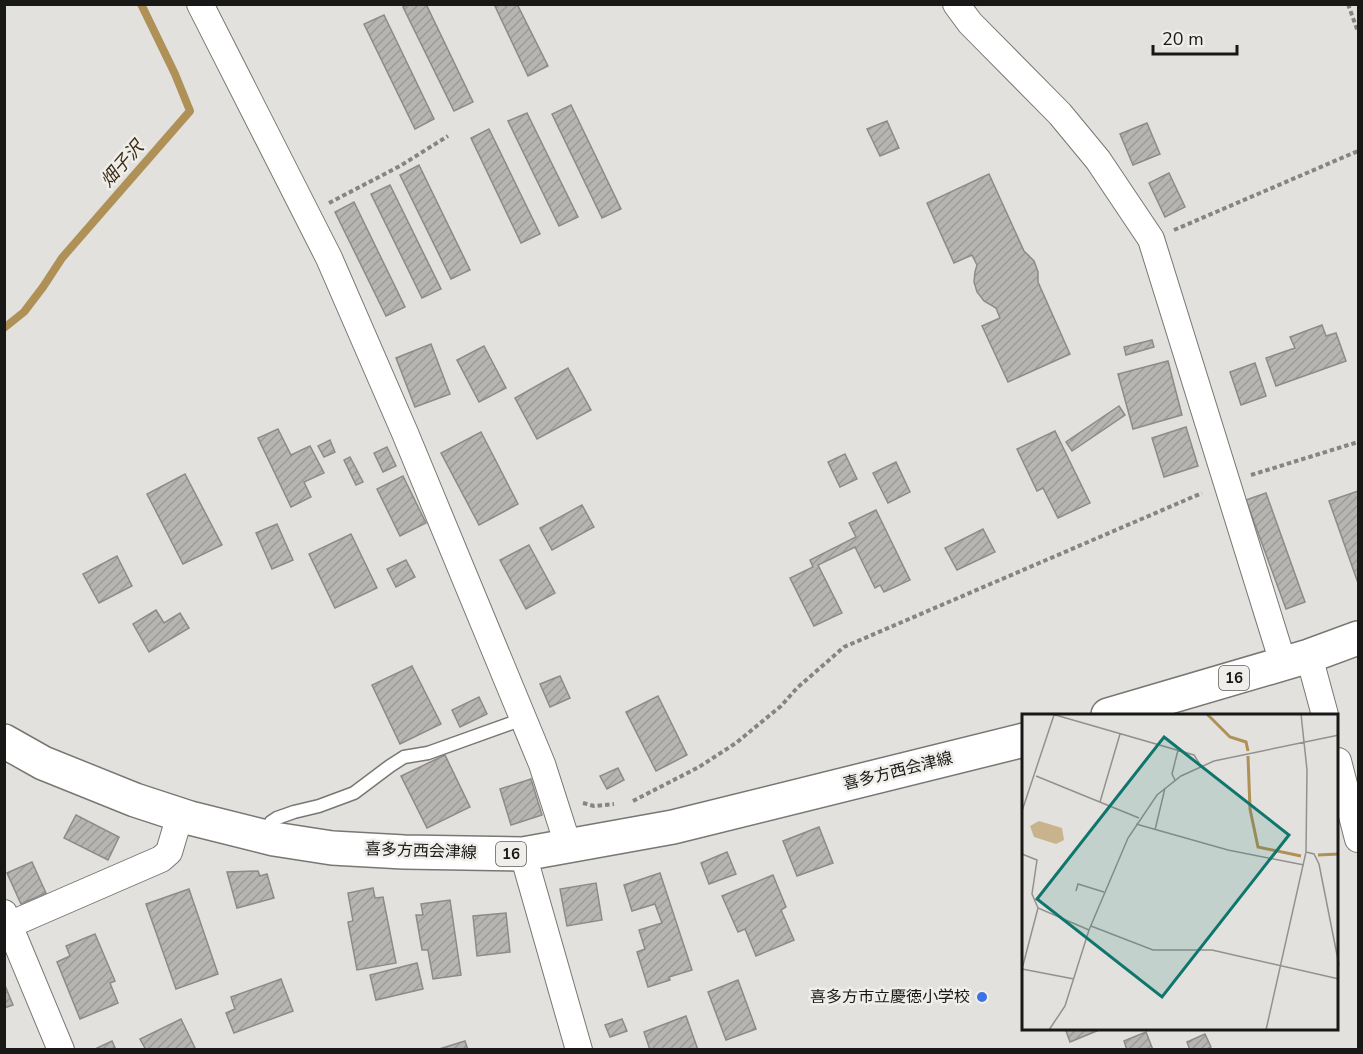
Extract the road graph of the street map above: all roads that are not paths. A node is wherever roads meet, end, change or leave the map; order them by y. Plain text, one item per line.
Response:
1 (200, 4) edge
2 (956, 4) edge
3 (1359, 638) edge
4 (1296, 660) junction
5 (1111, 714) edge
6 (1324, 714) edge
7 (523, 719) junction
8 (1022, 740) edge
9 (4, 741) edge
10 (1339, 765) edge
11 (180, 815) junction
12 (264, 836) junction
13 (1359, 839) edge
14 (568, 845) junction
15 (523, 854) junction
16 (7, 919) edge
17 (61, 1050) edge
18 (579, 1050) edge

1 - 7 street
2 - 4 street
3 - 4 main road, 16
4 - 5 main road, 16
4 - 6 street
7 - 12 lane
7 - 14 street
8 - 14 main road, 喜多方西会津線 / 16
9 - 11 main road, 喜多方西会津線 / 16
10 - 13 street
11 - 12 main road, 喜多方西会津線 / 16
11 - 16 street
12 - 15 main road, 喜多方西会津線 / 16
14 - 15 main road, 喜多方西会津線 / 16
15 - 18 street
16 - 17 street

